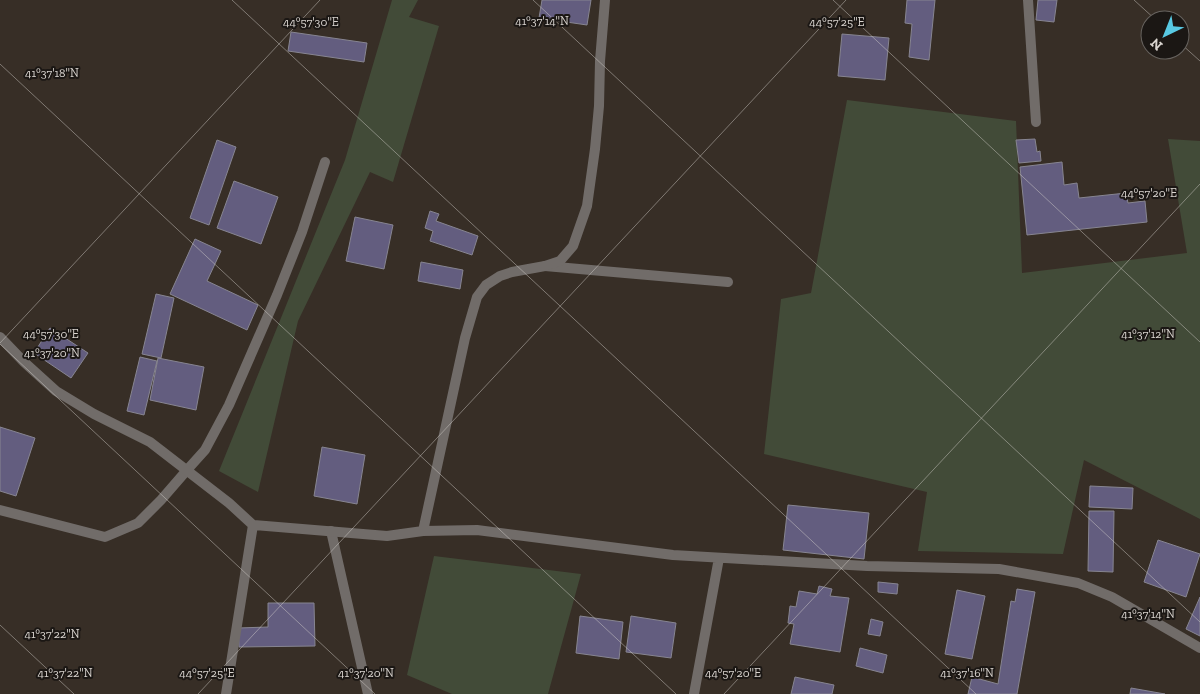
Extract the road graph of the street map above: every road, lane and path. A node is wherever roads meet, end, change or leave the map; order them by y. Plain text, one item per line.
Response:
1 (605, 0) edge
2 (1028, 0) edge
3 (1036, 122) dead end
4 (325, 162) dead end
5 (545, 266) junction
6 (728, 282) dead end
7 (0, 336) edge
8 (188, 470) junction
9 (0, 510) edge
10 (253, 525) junction
11 (331, 531) junction
12 (423, 531) junction
13 (719, 558) junction
14 (1200, 648) edge
15 (226, 694) edge
16 (368, 694) edge
17 (694, 694) edge

1 - 5 street
2 - 3 street
4 - 8 street
5 - 6 street
5 - 12 street
7 - 8 street
8 - 9 street
8 - 10 street
10 - 11 street
10 - 15 street
11 - 12 street
11 - 16 street
12 - 13 street
13 - 14 street
13 - 17 street

